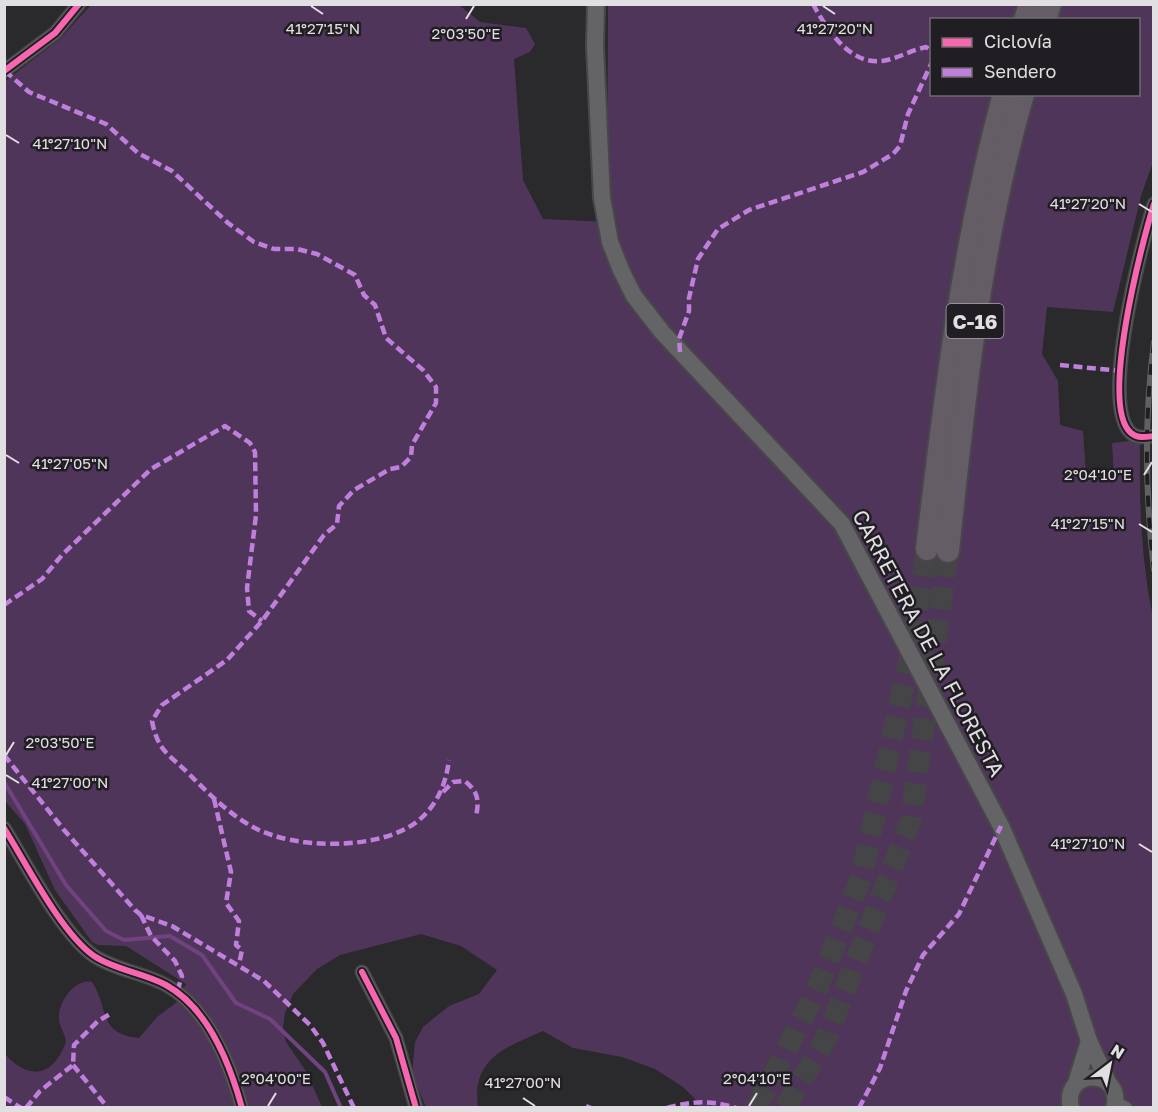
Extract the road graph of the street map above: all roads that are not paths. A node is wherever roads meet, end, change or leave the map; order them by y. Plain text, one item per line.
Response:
1 (79, 4) edge
2 (596, 4) edge
3 (4, 71) edge
4 (1004, 96) edge
5 (1023, 96) edge
6 (1154, 204) edge
7 (1154, 436) edge
8 (4, 828) edge
9 (362, 972) dead end
10 (1089, 1041) junction
11 (1076, 1083) junction
12 (1109, 1084) junction
13 (1119, 1106) edge
14 (242, 1107) edge
15 (417, 1107) edge
16 (1071, 1107) edge

1 - 3 street
2 - 10 main road, CARRETERA DE LA FLORESTA
4 - 5 highway, C-16
6 - 7 street
8 - 14 street
9 - 15 street
10 - 11 main road
10 - 12 main road, CARRETERA DE LA FLORESTA
11 - 12 main road
11 - 16 main road
12 - 13 main road, CARRETERA DE LA FLORESTA

